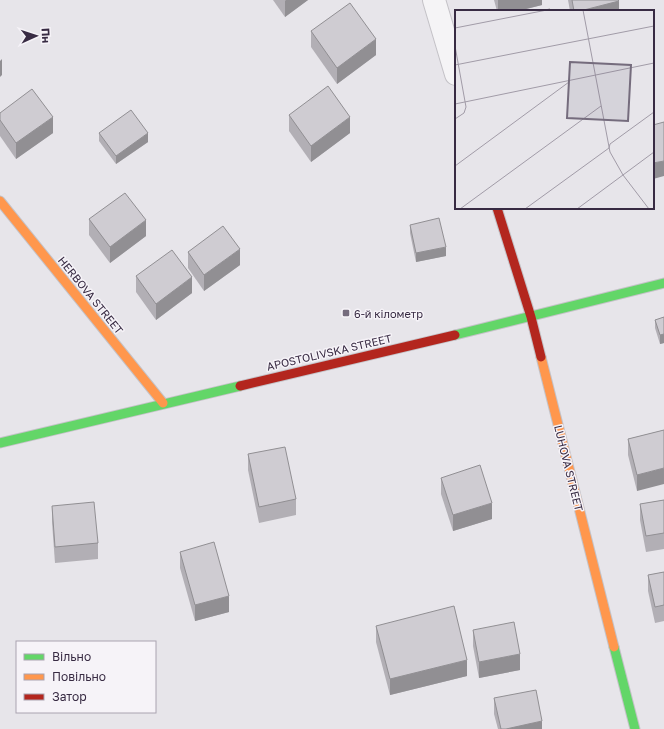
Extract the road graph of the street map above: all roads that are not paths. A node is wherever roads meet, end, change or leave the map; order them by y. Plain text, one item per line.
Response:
1 (423, 0) edge
2 (437, 10) edge
3 (455, 71) edge
4 (0, 201) edge
5 (497, 209) edge
6 (664, 283) edge
7 (531, 316) junction
8 (163, 403) junction
9 (0, 443) edge
10 (635, 729) edge

1 - 2 street
2 - 3 street
4 - 8 street, HERBOVA STREET
5 - 7 street, LUHOVA STREET
6 - 7 street, APOSTOLIVSKA STREET
7 - 8 street, APOSTOLIVSKA STREET
7 - 10 street, LUHOVA STREET
8 - 9 street, APOSTOLIVSKA STREET

